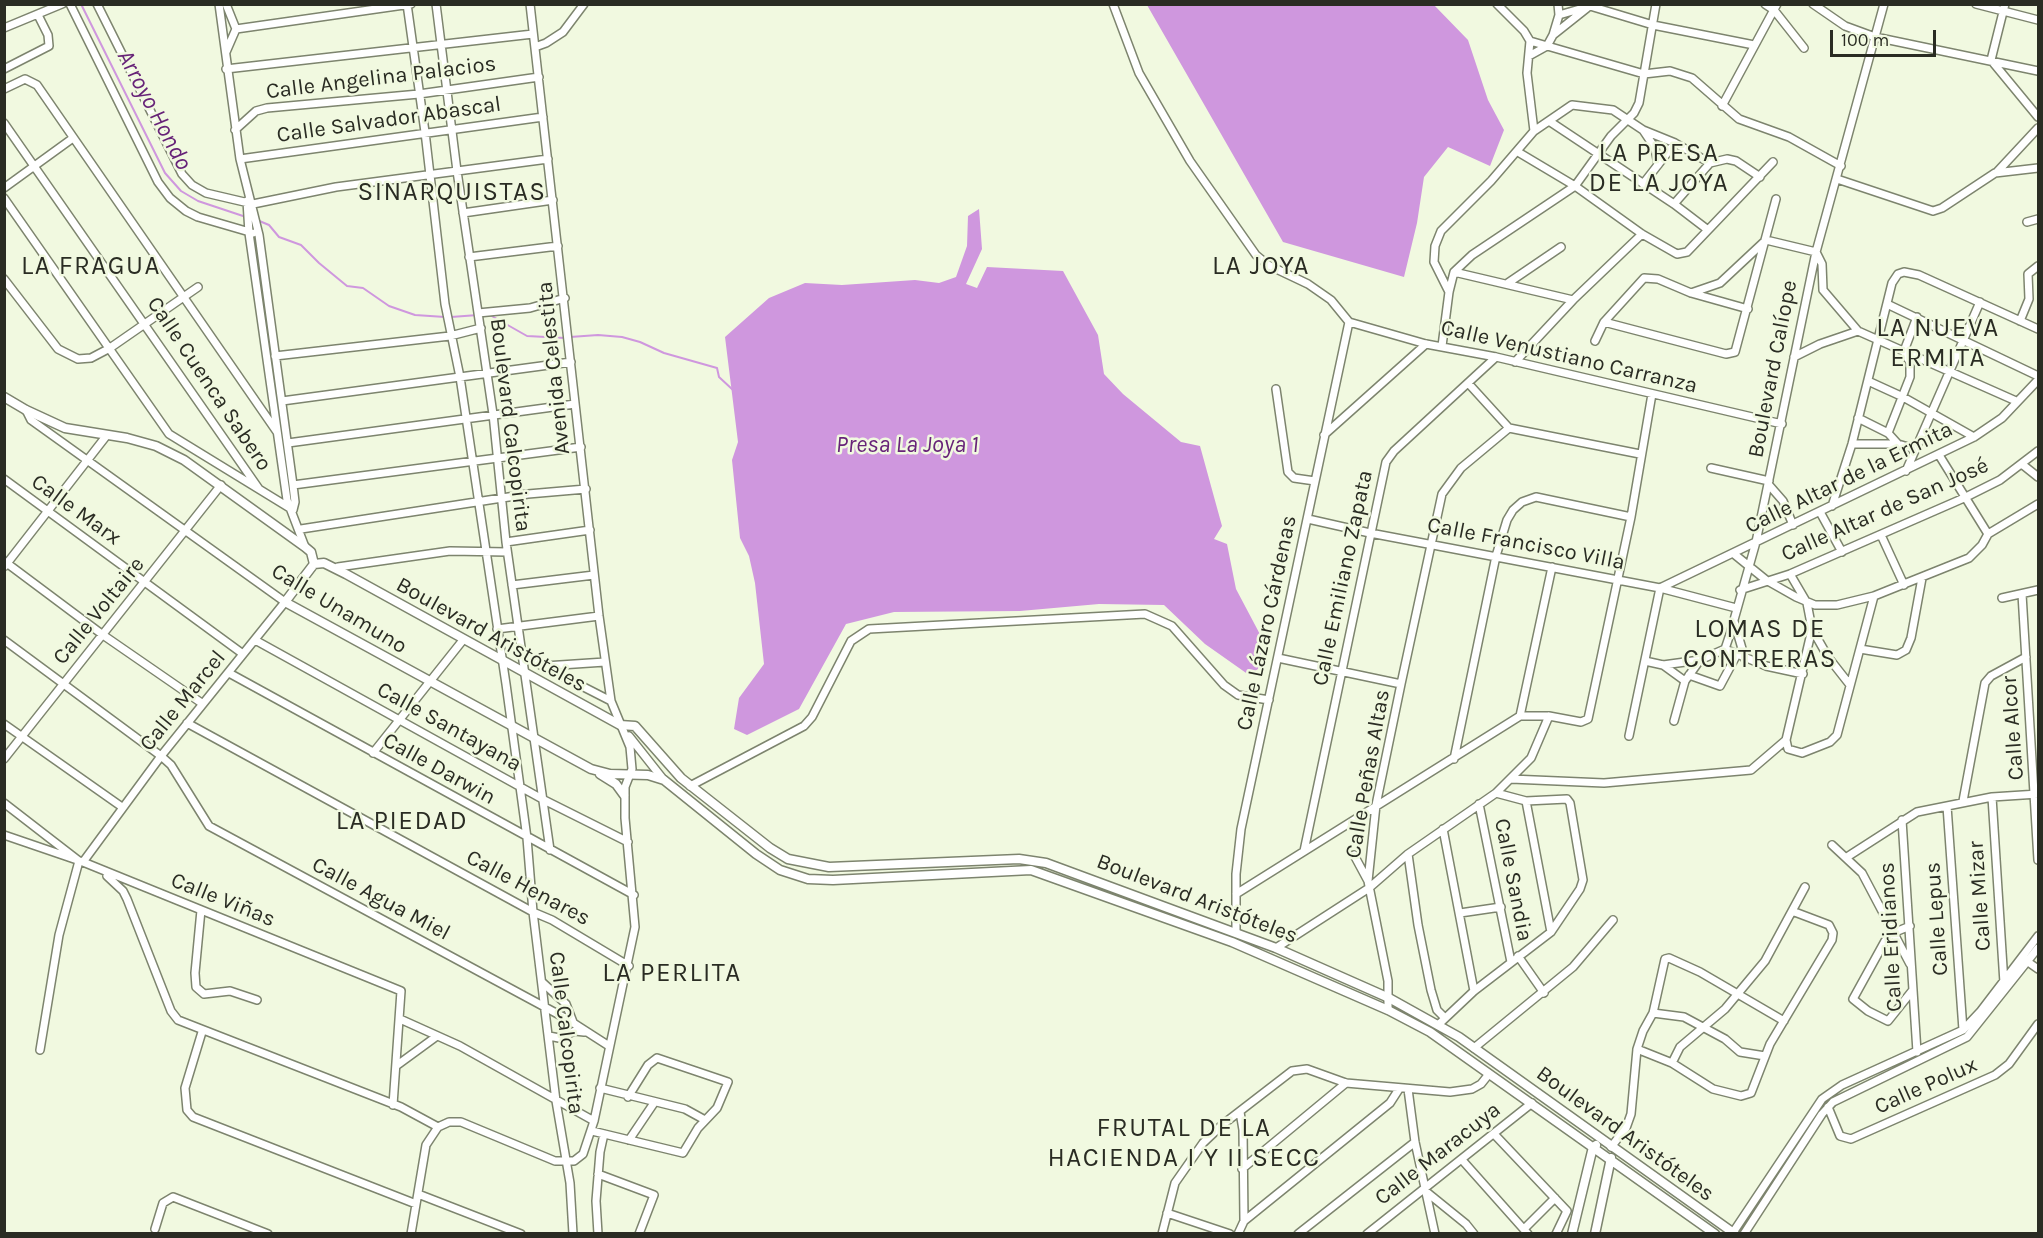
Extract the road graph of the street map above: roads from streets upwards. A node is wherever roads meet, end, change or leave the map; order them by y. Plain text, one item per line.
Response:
1 (62, 4) edge
2 (70, 4) edge
3 (97, 4) edge
4 (219, 4) edge
5 (226, 4) edge
6 (436, 4) edge
7 (530, 4) edge
8 (584, 4) edge
9 (1113, 4) edge
10 (1497, 4) edge
11 (1558, 4) edge
12 (1656, 4) edge
13 (1765, 4) edge
14 (1814, 4) edge
15 (1884, 4) edge
16 (1976, 4) edge
17 (409, 5) edge
18 (1591, 5) edge
19 (1775, 7) edge
20 (2004, 8) edge
21 (38, 15) junction
22 (1559, 15) junction
23 (2038, 20) edge
24 (1653, 25) junction
25 (4, 28) edge
26 (236, 28) junction
27 (533, 34) junction
28 (1553, 35) junction
29 (1875, 37) junction
30 (1530, 41) junction
31 (442, 44) junction
32 (1754, 45) junction
33 (535, 46) junction
34 (1547, 46) junction
35 (1804, 48) dead end
36 (413, 49) junction
37 (225, 54) junction
38 (1529, 56) junction
39 (1991, 60) junction
40 (4, 69) edge
41 (226, 69) junction
42 (2038, 71) edge
43 (1644, 74) junction
44 (539, 77) junction
45 (447, 88) junction
46 (4, 89) edge
47 (419, 94) junction
48 (1722, 106) junction
49 (543, 117) junction
50 (2038, 117) edge
51 (1630, 119) junction
52 (1549, 121) junction
53 (4, 123) edge
54 (2038, 128) edge
55 (451, 129) junction
56 (235, 130) junction
57 (1643, 130) junction
58 (1534, 131) junction
59 (426, 132) junction
60 (73, 138) junction
61 (1674, 142) junction
62 (1518, 152) junction
63 (1599, 154) junction
64 (240, 159) junction
65 (548, 159) junction
66 (1773, 162) dead end
67 (1710, 163) junction
68 (35, 165) junction
69 (1658, 165) junction
70 (1841, 166) junction
71 (2038, 168) edge
72 (457, 171) junction
73 (1995, 173) junction
74 (430, 174) junction
75 (1760, 177) junction
76 (1837, 179) junction
77 (1643, 184) junction
78 (1575, 186) junction
79 (4, 188) edge
80 (4, 198) edge
81 (1776, 199) dead end
82 (553, 200) junction
83 (1674, 204) junction
84 (249, 206) junction
85 (463, 213) junction
86 (2038, 219) edge
87 (2027, 222) dead end
88 (1708, 230) junction
89 (249, 233) junction
90 (1642, 234) junction
91 (259, 235) junction
92 (1766, 240) junction
93 (558, 246) junction
94 (1561, 247) dead end
95 (1815, 252) junction
96 (469, 257) junction
97 (2038, 266) edge
98 (1454, 272) junction
99 (4, 279) edge
100 (1508, 284) junction
101 (198, 286) dead end
102 (1449, 292) junction
103 (1691, 293) junction
104 (183, 297) junction
105 (565, 298) junction
106 (1574, 300) junction
107 (1980, 302) junction
108 (1887, 304) junction
109 (1748, 309) junction
110 (1917, 317) junction
111 (479, 319) junction
112 (2020, 321) junction
113 (1349, 322) junction
114 (1604, 322) junction
115 (145, 323) junction
116 (2038, 329) edge
117 (1858, 331) junction
118 (450, 336) junction
119 (1878, 339) junction
120 (1965, 339) junction
121 (1595, 340) dead end
122 (1426, 344) junction
123 (1442, 346) junction
124 (110, 348) junction
125 (1904, 351) junction
126 (275, 356) junction
127 (1496, 357) junction
128 (1794, 357) junction
129 (571, 362) junction
130 (1515, 362) junction
131 (487, 372) junction
132 (1950, 373) junction
133 (2038, 376) edge
134 (460, 377) junction
135 (2038, 380) edge
136 (1868, 381) junction
137 (1468, 383) junction
138 (1276, 389) dead end
139 (1653, 394) junction
140 (4, 397) edge
141 (1904, 397) junction
142 (282, 401) junction
143 (2016, 401) junction
144 (575, 404) junction
145 (26, 410) junction
146 (1931, 412) junction
147 (493, 414) junction
148 (466, 418) junction
149 (1858, 418) junction
150 (1782, 424) junction
151 (1509, 428) junction
152 (277, 432) junction
153 (1888, 433) junction
154 (106, 435) junction
155 (1324, 435) junction
156 (1974, 437) junction
157 (288, 443) junction
158 (1852, 444) junction
159 (1898, 444) junction
160 (581, 447) junction
161 (1915, 449) junction
162 (2038, 451) edge
163 (1640, 454) junction
164 (1939, 455) junction
165 (497, 458) junction
166 (87, 460) junction
167 (472, 461) junction
168 (2023, 465) junction
169 (1711, 468) dead end
170 (1906, 471) junction
171 (2038, 477) edge
172 (4, 479) edge
173 (1315, 481) junction
174 (1769, 483) junction
175 (221, 485) junction
176 (293, 485) junction
177 (259, 489) junction
178 (586, 489) junction
179 (1964, 498) junction
180 (503, 499) junction
181 (479, 502) junction
182 (2038, 504) edge
183 (1832, 506) junction
184 (293, 510) junction
185 (46, 511) junction
186 (1820, 512) junction
187 (1631, 517) junction
188 (1308, 519) junction
189 (1793, 525) junction
190 (301, 529) junction
191 (590, 530) junction
192 (186, 532) junction
193 (1370, 533) junction
194 (1988, 534) junction
195 (1881, 535) junction
196 (506, 542) junction
197 (1756, 542) junction
198 (1431, 545) junction
199 (305, 547) junction
200 (487, 551) junction
201 (507, 552) junction
202 (1842, 552) junction
203 (1734, 554) junction
204 (1496, 556) junction
205 (5, 564) edge
206 (314, 564) junction
207 (1749, 566) junction
208 (338, 567) junction
209 (1552, 567) junction
210 (346, 574) junction
211 (1790, 574) junction
212 (594, 575) junction
213 (1922, 578) junction
214 (1618, 580) junction
215 (1766, 580) junction
216 (145, 582) junction
217 (512, 585) junction
218 (1904, 585) junction
219 (1660, 588) junction
220 (1740, 590) junction
221 (2038, 590) edge
222 (2022, 594) junction
223 (1874, 596) junction
224 (2002, 598) dead end
225 (285, 602) junction
226 (1807, 603) junction
227 (1736, 608) junction
228 (598, 616) junction
229 (1734, 618) junction
230 (519, 627) junction
231 (496, 629) junction
232 (1812, 629) junction
233 (103, 635) junction
234 (4, 640) edge
235 (255, 640) junction
236 (463, 640) junction
237 (1725, 650) junction
238 (1860, 650) junction
239 (243, 654) junction
240 (523, 656) junction
241 (1736, 656) junction
242 (2026, 657) junction
243 (1278, 658) junction
244 (1745, 659) junction
245 (1700, 660) junction
246 (501, 661) junction
247 (1645, 661) junction
248 (605, 662) junction
249 (1662, 665) junction
250 (544, 666) junction
251 (1341, 672) junction
252 (229, 673) junction
253 (526, 674) junction
254 (1803, 674) junction
255 (1687, 678) junction
256 (428, 681) junction
257 (64, 683) junction
258 (1401, 684) junction
259 (1851, 685) junction
260 (1269, 700) junction
261 (611, 701) junction
262 (203, 704) junction
263 (1520, 716) junction
264 (1549, 716) junction
265 (398, 720) junction
266 (1674, 721) dead end
267 (188, 723) junction
268 (4, 724) edge
269 (620, 725) junction
270 (512, 728) junction
271 (22, 735) junction
272 (1629, 736) dead end
273 (534, 739) junction
274 (1786, 740) junction
275 (372, 753) junction
276 (161, 756) junction
277 (4, 759) edge
278 (1454, 759) junction
279 (598, 772) junction
280 (630, 774) junction
281 (1510, 779) junction
282 (664, 780) junction
283 (519, 786) junction
284 (690, 786) junction
285 (1496, 792) junction
286 (2037, 794) edge
287 (624, 795) junction
288 (1992, 796) junction
289 (544, 800) junction
290 (1526, 801) junction
291 (1963, 801) junction
292 (4, 803) edge
293 (1479, 804) junction
294 (1377, 805) junction
295 (1947, 806) junction
296 (122, 807) junction
297 (1902, 820) junction
298 (1443, 829) junction
299 (4, 835) edge
300 (527, 838) junction
301 (628, 842) junction
302 (1832, 845) dead end
303 (550, 850) junction
304 (1304, 851) junction
305 (1408, 854) junction
306 (1354, 855) dead end
307 (1847, 857) junction
308 (2038, 860) edge
309 (81, 862) junction
310 (922, 863) junction
311 (893, 864) junction
312 (100, 871) junction
313 (924, 875) junction
314 (893, 877) junction
315 (1369, 884) junction
316 (1805, 887) dead end
317 (1236, 894) junction
318 (634, 895) junction
319 (1501, 906) junction
320 (201, 910) junction
321 (1792, 911) junction
322 (533, 912) junction
323 (1460, 913) junction
324 (1613, 920) dead end
325 (1910, 926) junction
326 (1236, 932) junction
327 (1551, 932) junction
328 (1893, 933) junction
329 (2038, 936) edge
330 (1276, 948) junction
331 (2038, 948) edge
332 (1518, 956) junction
333 (1511, 962) junction
334 (2028, 962) junction
335 (1911, 965) junction
336 (629, 966) junction
337 (2038, 969) edge
338 (2003, 981) junction
339 (542, 982) junction
340 (1474, 991) junction
341 (1912, 991) junction
342 (1737, 992) junction
343 (1544, 993) junction
344 (2004, 993) junction
345 (1389, 998) junction
346 (257, 1000) dead end
347 (546, 1009) junction
348 (1388, 1010) junction
349 (1653, 1013) junction
350 (1444, 1017) junction
351 (400, 1019) junction
352 (1784, 1021) junction
353 (573, 1022) junction
354 (2038, 1024) edge
355 (1438, 1025) junction
356 (1703, 1027) junction
357 (1963, 1030) junction
358 (202, 1032) junction
359 (584, 1032) junction
360 (437, 1036) junction
361 (549, 1036) junction
362 (609, 1046) junction
363 (1474, 1048) junction
364 (1637, 1049) junction
365 (40, 1050) dead end
366 (1917, 1052) junction
367 (1765, 1056) junction
368 (1672, 1063) junction
369 (396, 1066) junction
370 (1489, 1074) junction
371 (1346, 1083) junction
372 (1842, 1085) junction
373 (600, 1088) junction
374 (1399, 1089) junction
375 (1408, 1089) junction
376 (1845, 1094) junction
377 (628, 1097) junction
378 (556, 1101) junction
379 (654, 1103) junction
380 (1532, 1104) junction
381 (393, 1105) junction
382 (1828, 1107) junction
383 (1240, 1112) junction
384 (705, 1120) junction
385 (594, 1122) junction
386 (1561, 1124) junction
387 (438, 1127) junction
388 (592, 1131) junction
389 (604, 1134) junction
390 (1495, 1135) junction
391 (629, 1140) junction
392 (1415, 1142) junction
393 (1593, 1148) junction
394 (1611, 1148) junction
395 (565, 1161) junction
396 (1463, 1161) junction
397 (1590, 1161) junction
398 (1611, 1161) junction
399 (1242, 1169) junction
400 (598, 1174) junction
401 (1424, 1190) junction
402 (417, 1194) junction
403 (1555, 1198) junction
404 (416, 1204) junction
405 (1565, 1208) junction
406 (1167, 1213) junction
407 (1576, 1217) junction
408 (1244, 1221) junction
409 (155, 1229) dead end
410 (1526, 1231) edge
411 (268, 1233) edge
412 (411, 1233) edge
413 (521, 1233) edge
414 (573, 1233) edge
415 (598, 1233) edge
416 (639, 1233) edge
417 (1161, 1233) edge
418 (1230, 1233) edge
419 (1238, 1233) edge
420 (1298, 1233) edge
421 (1367, 1233) edge
422 (1435, 1233) edge
423 (1474, 1233) edge
424 (1556, 1233) edge
425 (1572, 1233) edge
426 (1595, 1233) edge
427 (1715, 1233) edge
428 (1733, 1233) edge
429 (1744, 1233) edge

1 - 21 street
2 - 89 street
3 - 84 street
4 - 37 street
5 - 26 street
6 - 31 street, Boulevard Calcopirita
7 - 27 street, Avenida Celestita
8 - 33 street
9 - 113 street
10 - 30 street
11 - 22 street
12 - 24 street
13 - 19 street
14 - 29 street
15 - 29 street, Boulevard Calíope
16 - 20 street
17 - 26 street
17 - 36 street, Boulevard Calcopirita
18 - 22 street
18 - 24 street
18 - 28 street
19 - 32 street
19 - 35 street
20 - 23 street
20 - 39 street
21 - 25 street
21 - 40 street
22 - 28 street
24 - 32 street
24 - 43 street
26 - 37 street
27 - 31 street
27 - 33 street, Avenida Celestita
28 - 34 street
29 - 39 street
29 - 70 street, Boulevard Calíope
30 - 34 street
30 - 38 street
31 - 36 street
31 - 45 street, Boulevard Calcopirita
32 - 48 street
33 - 44 street, Avenida Celestita
34 - 38 street
34 - 43 street
36 - 41 street
36 - 47 street, Boulevard Calcopirita
37 - 41 street
38 - 58 street
39 - 42 street
39 - 50 street
41 - 56 street
43 - 48 street
43 - 51 street
44 - 45 street, Calle Angelina Palacios
44 - 49 street, Avenida Celestita
45 - 47 street, Calle Angelina Palacios
45 - 55 street, Boulevard Calcopirita
46 - 60 street
47 - 56 street, Calle Angelina Palacios
47 - 59 street, Boulevard Calcopirita
48 - 70 street
49 - 55 street, Calle Salvador Abascal
49 - 65 street, Avenida Celestita
51 - 52 street
51 - 57 street
51 - 63 street
52 - 58 street
52 - 63 street
53 - 68 street, Calle Cuenca Sabero
54 - 73 street
55 - 59 street, Calle Salvador Abascal
55 - 72 street, Boulevard Calcopirita
56 - 64 street
57 - 61 street
57 - 69 street
58 - 62 street
59 - 64 street, Calle Salvador Abascal
59 - 74 street, Boulevard Calcopirita
60 - 68 street
60 - 104 street
61 - 67 street
61 - 69 street
62 - 78 street
62 - 102 street
63 - 77 street
63 - 78 street
64 - 84 street
65 - 72 street
65 - 82 street, Avenida Celestita
66 - 75 street
67 - 75 street
67 - 83 street
68 - 79 street
68 - 115 street, Calle Cuenca Sabero
69 - 77 street
70 - 76 street, Boulevard Calíope
71 - 73 street
72 - 74 street
72 - 85 street, Boulevard Calcopirita
73 - 76 street
74 - 84 street
74 - 118 street, Boulevard Calcopirita
75 - 88 street
76 - 95 street, Boulevard Calíope
77 - 83 street
78 - 90 street
78 - 98 street
80 - 124 street
81 - 92 street
82 - 85 street
82 - 93 street, Avenida Celestita
83 - 88 street
84 - 89 street
84 - 91 street
85 - 96 street, Boulevard Calcopirita
86 - 87 street
88 - 90 street
89 - 91 street
89 - 152 street
90 - 106 street
91 - 126 street
92 - 95 street
92 - 103 street
92 - 109 street
93 - 96 street
93 - 105 street, Avenida Celestita
94 - 100 street
95 - 117 street
95 - 128 street, Boulevard Calíope
96 - 111 street, Boulevard Calcopirita
97 - 112 street
98 - 100 street
98 - 102 street
99 - 124 street
100 - 106 street
101 - 104 street
102 - 123 street
103 - 109 street
103 - 114 street
104 - 115 street
104 - 152 street
105 - 111 street
105 - 129 street, Avenida Celestita
106 - 130 street
107 - 108 street
107 - 112 street
107 - 120 street
108 - 110 street
108 - 119 street
109 - 114 street
110 - 120 street
110 - 125 street
111 - 118 street
111 - 131 street, Boulevard Calcopirita
112 - 116 street
113 - 122 street, Calle Venustiano Carranza
113 - 155 street, Calle Lázaro Cárdenas
114 - 121 street
115 - 124 street
115 - 177 street, Calle Cuenca Sabero
117 - 119 street
117 - 128 street
118 - 126 street
118 - 134 street, Boulevard Calcopirita
119 - 125 street
119 - 136 street
120 - 132 street
120 - 133 street
122 - 123 street, Calle Venustiano Carranza
122 - 155 street
123 - 127 street, Calle Venustiano Carranza
124 - 177 street
125 - 132 street
125 - 141 street
126 - 142 street
127 - 130 street, Calle Venustiano Carranza
127 - 137 street, Calle Emiliano Zapata
128 - 150 street, Boulevard Calíope
129 - 131 street
129 - 144 street, Avenida Celestita
130 - 139 street, Calle Venustiano Carranza
131 - 134 street
131 - 147 street, Boulevard Calcopirita
132 - 143 street
132 - 146 street
134 - 142 street
134 - 148 street, Boulevard Calcopirita
135 - 143 street, Calle Altar de la Ermita
136 - 141 street
136 - 149 street
137 - 151 street
137 - 193 street, Calle Emiliano Zapata
138 - 173 street
139 - 150 street, Calle Venustiano Carranza
139 - 163 street
140 - 145 street, Boulevard Aristóteles
141 - 146 street
141 - 153 street
142 - 157 street
143 - 156 street, Calle Altar de la Ermita
144 - 147 street
144 - 160 street, Avenida Celestita
145 - 154 street, Boulevard Aristóteles
145 - 166 street, Calle Unamuno
146 - 156 street
146 - 161 street
147 - 148 street
147 - 165 street, Boulevard Calcopirita
148 - 157 street
148 - 167 street, Boulevard Calcopirita
149 - 153 street
149 - 158 street
150 - 174 street, Boulevard Calíope
151 - 163 street
151 - 198 street, Calle Peñas Altas
152 - 184 street
153 - 159 street
154 - 166 street
154 - 175 street, Boulevard Aristóteles
155 - 173 street, Calle Lázaro Cárdenas
156 - 164 street, Calle Altar de la Ermita
157 - 176 street
158 - 159 street
158 - 183 street
159 - 161 street
160 - 165 street
160 - 178 street, Avenida Celestita
161 - 170 street
162 - 168 street, Calle Altar de San José
163 - 187 street
164 - 170 street, Calle Altar de la Ermita
164 - 179 street
165 - 167 street
165 - 180 street, Boulevard Calcopirita
166 - 185 street
166 - 192 street, Calle Unamuno
167 - 176 street
167 - 181 street, Boulevard Calcopirita
168 - 171 street
168 - 179 street, Calle Altar de San José
169 - 174 street
170 - 183 street, Calle Altar de la Ermita
172 - 185 street, Calle Marx
173 - 188 street, Calle Lázaro Cárdenas
174 - 189 street
174 - 197 street, Boulevard Calíope
175 - 192 street, Calle Voltaire
175 - 199 street, Boulevard Aristóteles
176 - 184 street
177 - 184 street
178 - 180 street
178 - 191 street, Avenida Celestita
179 - 194 street
179 - 195 street, Calle Altar de San José
180 - 181 street
180 - 196 street, Boulevard Calcopirita
181 - 190 street
181 - 200 street, Boulevard Calcopirita
182 - 194 street
183 - 186 street, Calle Altar de la Ermita
184 - 190 street
185 - 205 street
185 - 216 street, Calle Marx
186 - 189 street, Calle Altar de la Ermita
186 - 202 street
187 - 204 street
187 - 214 street
188 - 193 street, Calle Francisco Villa
188 - 243 street, Calle Lázaro Cárdenas
189 - 197 street, Calle Altar de la Ermita
190 - 199 street
191 - 196 street
191 - 212 street, Avenida Celestita
192 - 216 street, Calle Voltaire
192 - 225 street, Calle Unamuno
193 - 198 street, Calle Francisco Villa
193 - 251 street, Calle Emiliano Zapata
194 - 213 street
195 - 202 street, Calle Altar de San José
195 - 218 street
196 - 201 street, Boulevard Calcopirita
197 - 203 street, Calle Altar de la Ermita
197 - 207 street, Boulevard Calíope
198 - 204 street, Calle Francisco Villa
198 - 258 street, Calle Peñas Altas
199 - 206 street, Boulevard Aristóteles
199 - 208 street, Boulevard Aristóteles
200 - 201 street
200 - 208 street
200 - 231 street, Boulevard Calcopirita
201 - 217 street, Boulevard Calcopirita
202 - 211 street, Calle Altar de San José
203 - 207 street
203 - 219 street, Calle Altar de la Ermita
204 - 209 street, Calle Francisco Villa
204 - 278 street
205 - 233 street
206 - 210 street, Boulevard Aristóteles
206 - 225 street, Calle Marcel
207 - 215 street
207 - 220 street, Boulevard Calíope
208 - 210 street, Boulevard Aristóteles
209 - 214 street, Calle Francisco Villa
209 - 263 street
210 - 236 street, Boulevard Aristóteles
211 - 215 street, Calle Altar de San José
211 - 226 street
212 - 217 street
212 - 228 street, Avenida Celestita
213 - 218 street
213 - 238 street
214 - 219 street, Calle Francisco Villa
214 - 264 street
215 - 220 street, Calle Altar de San José
215 - 226 street
216 - 233 street, Calle Voltaire
216 - 239 street, Calle Marx
217 - 230 street, Boulevard Calcopirita
218 - 223 street
219 - 227 street, Calle Francisco Villa
219 - 247 street
220 - 227 street, Boulevard Calíope
221 - 222 street
222 - 224 street
222 - 242 street, Calle Alcor
223 - 226 street
223 - 238 street
225 - 235 street, Calle Marcel
225 - 256 street, Calle Unamuno
226 - 232 street
227 - 229 street, Boulevard Calíope
228 - 230 street
228 - 248 street, Avenida Celestita
229 - 237 street, Boulevard Calíope
229 - 244 street
230 - 231 street
230 - 240 street, Boulevard Calcopirita
231 - 246 street, Boulevard Calcopirita
232 - 254 street
232 - 259 street
233 - 257 street, Calle Voltaire
233 - 262 street
234 - 257 street, Calle Agua Miel
235 - 239 street, Calle Marcel
235 - 265 street, Calle Santayana
236 - 246 street, Boulevard Aristóteles
236 - 256 street
237 - 241 street
237 - 245 street
238 - 259 street
239 - 252 street, Calle Marcel
240 - 250 street
240 - 253 street, Boulevard Calcopirita
241 - 244 street
241 - 255 street
242 - 286 street, Calle Alcor
242 - 291 street
243 - 251 street
243 - 260 street, Calle Lázaro Cárdenas
244 - 254 street
245 - 249 street
245 - 255 street
246 - 253 street, Boulevard Aristóteles
246 - 270 street, Boulevard Calcopirita
247 - 249 street
247 - 272 street
248 - 250 street
248 - 261 street, Avenida Celestita
249 - 255 street
250 - 261 street
251 - 258 street
251 - 304 street, Calle Emiliano Zapata
252 - 262 street, Calle Marcel
252 - 275 street, Calle Darwin
253 - 269 street, Boulevard Aristóteles
253 - 273 street, Boulevard Calcopirita
254 - 274 street
255 - 266 street
256 - 265 street
256 - 270 street, Calle Unamuno
257 - 271 street, Calle Voltaire
257 - 276 street, Calle Agua Miel
258 - 294 street, Calle Peñas Altas
259 - 274 street
260 - 284 street
260 - 317 street, Calle Lázaro Cárdenas
261 - 269 street, Avenida Celestita
262 - 267 street, Calle Marcel
263 - 264 street
263 - 278 street
264 - 281 street
265 - 275 street
265 - 283 street, Calle Santayana
267 - 276 street, Calle Marcel
267 - 322 street, Calle Henares
268 - 271 street
269 - 280 street, Avenida Celestita
269 - 282 street, Boulevard Aristóteles
269 - 284 street, Boulevard Aristóteles
270 - 273 street, Calle Unamuno
270 - 283 street, Boulevard Calcopirita
271 - 277 street, Calle Voltaire
271 - 296 street
273 - 279 street, Calle Unamuno
273 - 289 street, Boulevard Calcopirita
274 - 281 street
275 - 300 street, Calle Darwin
276 - 296 street, Calle Marcel
276 - 347 street, Calle Agua Miel
278 - 294 street
279 - 280 street, Calle Unamuno
279 - 287 street
280 - 282 street, Calle Unamuno
280 - 287 street, Avenida Celestita
281 - 285 street
282 - 314 street, Boulevard Aristóteles
283 - 289 street, Calle Santayana
283 - 300 street, Boulevard Calcopirita
284 - 311 street, Boulevard Aristóteles
285 - 290 street
285 - 293 street
286 - 288 street
286 - 308 street, Calle Alcor
287 - 301 street
288 - 291 street
288 - 338 street, Calle Mizar
289 - 301 street, Calle Santayana
289 - 303 street, Boulevard Calcopirita
290 - 327 street
290 - 327 street
291 - 295 street
292 - 309 street
293 - 298 street
293 - 319 street, Calle Sandia
294 - 304 street
294 - 315 street, Calle Peñas Altas
295 - 297 street
295 - 357 street, Calle Lepus
296 - 309 street, Calle Marcel
297 - 307 street
297 - 325 street, Calle Eridianos
298 - 305 street
298 - 323 street
299 - 309 street, Calle Viñas
300 - 303 street, Calle Darwin
300 - 322 street, Calle Calcopirita
301 - 318 street
302 - 307 street
303 - 318 street, Calle Darwin
304 - 317 street
305 - 315 street
305 - 350 street
306 - 315 street
307 - 328 street
309 - 312 street, Calle Viñas
309 - 365 street
310 - 311 street, Boulevard Aristóteles
310 - 313 street
310 - 326 street, Boulevard Aristóteles
311 - 314 street
312 - 320 street, Calle Viñas
312 - 358 street
313 - 314 street, Boulevard Aristóteles
313 - 348 street, Boulevard Aristóteles
315 - 330 street
315 - 345 street, Calle Peñas Altas
316 - 321 street
317 - 326 street, Calle Lázaro Cárdenas
318 - 336 street
319 - 323 street
319 - 333 street, Calle Sandia
320 - 346 street
320 - 351 street, Calle Viñas
321 - 342 street
321 - 352 street
322 - 336 street, Calle Henares
322 - 339 street, Calle Calcopirita
323 - 340 street
324 - 343 street
325 - 328 street
325 - 335 street, Calle Eridianos
326 - 330 street, Boulevard Aristóteles
327 - 332 street
328 - 335 street
328 - 341 street
329 - 338 street
330 - 345 street, Boulevard Aristóteles
331 - 334 street
332 - 333 street
332 - 343 street
333 - 340 street
334 - 337 street
334 - 344 street
335 - 341 street, Calle Eridianos
336 - 362 street
338 - 344 street, Calle Mizar
338 - 357 street
339 - 347 street, Calle Calcopirita
339 - 353 street
340 - 350 street
341 - 366 street, Calle Eridianos
342 - 349 street
342 - 352 street
342 - 356 street
343 - 363 street
344 - 376 street
345 - 348 street, Calle Peñas Altas
345 - 355 street, Boulevard Aristóteles
347 - 353 street, Calle Agua Miel
347 - 361 street, Calle Calcopirita
348 - 370 street, Boulevard Aristóteles
349 - 356 street
349 - 364 street
350 - 355 street
351 - 360 street
351 - 369 street, Calle Viñas
352 - 367 street
353 - 359 street, Calle Agua Miel
354 - 382 street, Calle Polux
355 - 363 street, Boulevard Aristóteles
356 - 367 street
356 - 368 street
357 - 366 street
358 - 381 street
358 - 404 street
359 - 361 street
359 - 362 street, Calle Agua Miel
360 - 369 street
360 - 378 street
361 - 378 street, Calle Calcopirita
362 - 373 street
363 - 394 street, Boulevard Aristóteles
364 - 368 street
364 - 394 street
366 - 372 street
367 - 368 street
369 - 381 street, Calle Viñas
370 - 375 street
370 - 380 street, Boulevard Aristóteles
371 - 374 street
371 - 383 street
371 - 399 street
372 - 376 street
372 - 428 street
373 - 377 street
373 - 385 street
374 - 375 street
374 - 408 street
375 - 392 street
376 - 382 street
377 - 379 street
377 - 384 street
378 - 385 street
378 - 395 street, Calle Calcopirita
379 - 384 street
379 - 391 street
380 - 386 street, Boulevard Aristóteles
380 - 390 street, Calle Maracuya
381 - 387 street
382 - 429 street
383 - 399 street
383 - 406 street
384 - 391 street
385 - 388 street
386 - 393 street, Boulevard Aristóteles
386 - 397 street
387 - 395 street
387 - 402 street
388 - 389 street
388 - 395 street
389 - 391 street
389 - 400 street
390 - 396 street, Calle Maracuya
390 - 403 street
392 - 401 street
392 - 420 street
393 - 394 street
393 - 397 street
393 - 398 street, Boulevard Aristóteles
394 - 398 street
394 - 428 street, Boulevard Aristóteles
395 - 414 street, Calle Calcopirita
396 - 401 street, Calle Maracuya
396 - 410 street
397 - 407 street
398 - 426 street
398 - 427 street, Boulevard Aristóteles
399 - 408 street
400 - 415 street
400 - 416 street
401 - 421 street, Calle Maracuya
401 - 422 street
401 - 423 street
402 - 404 street
402 - 413 street
403 - 405 street
403 - 410 street
404 - 412 street
405 - 407 street
405 - 424 street
406 - 417 street
406 - 418 street
407 - 425 street
408 - 419 street
409 - 411 street

